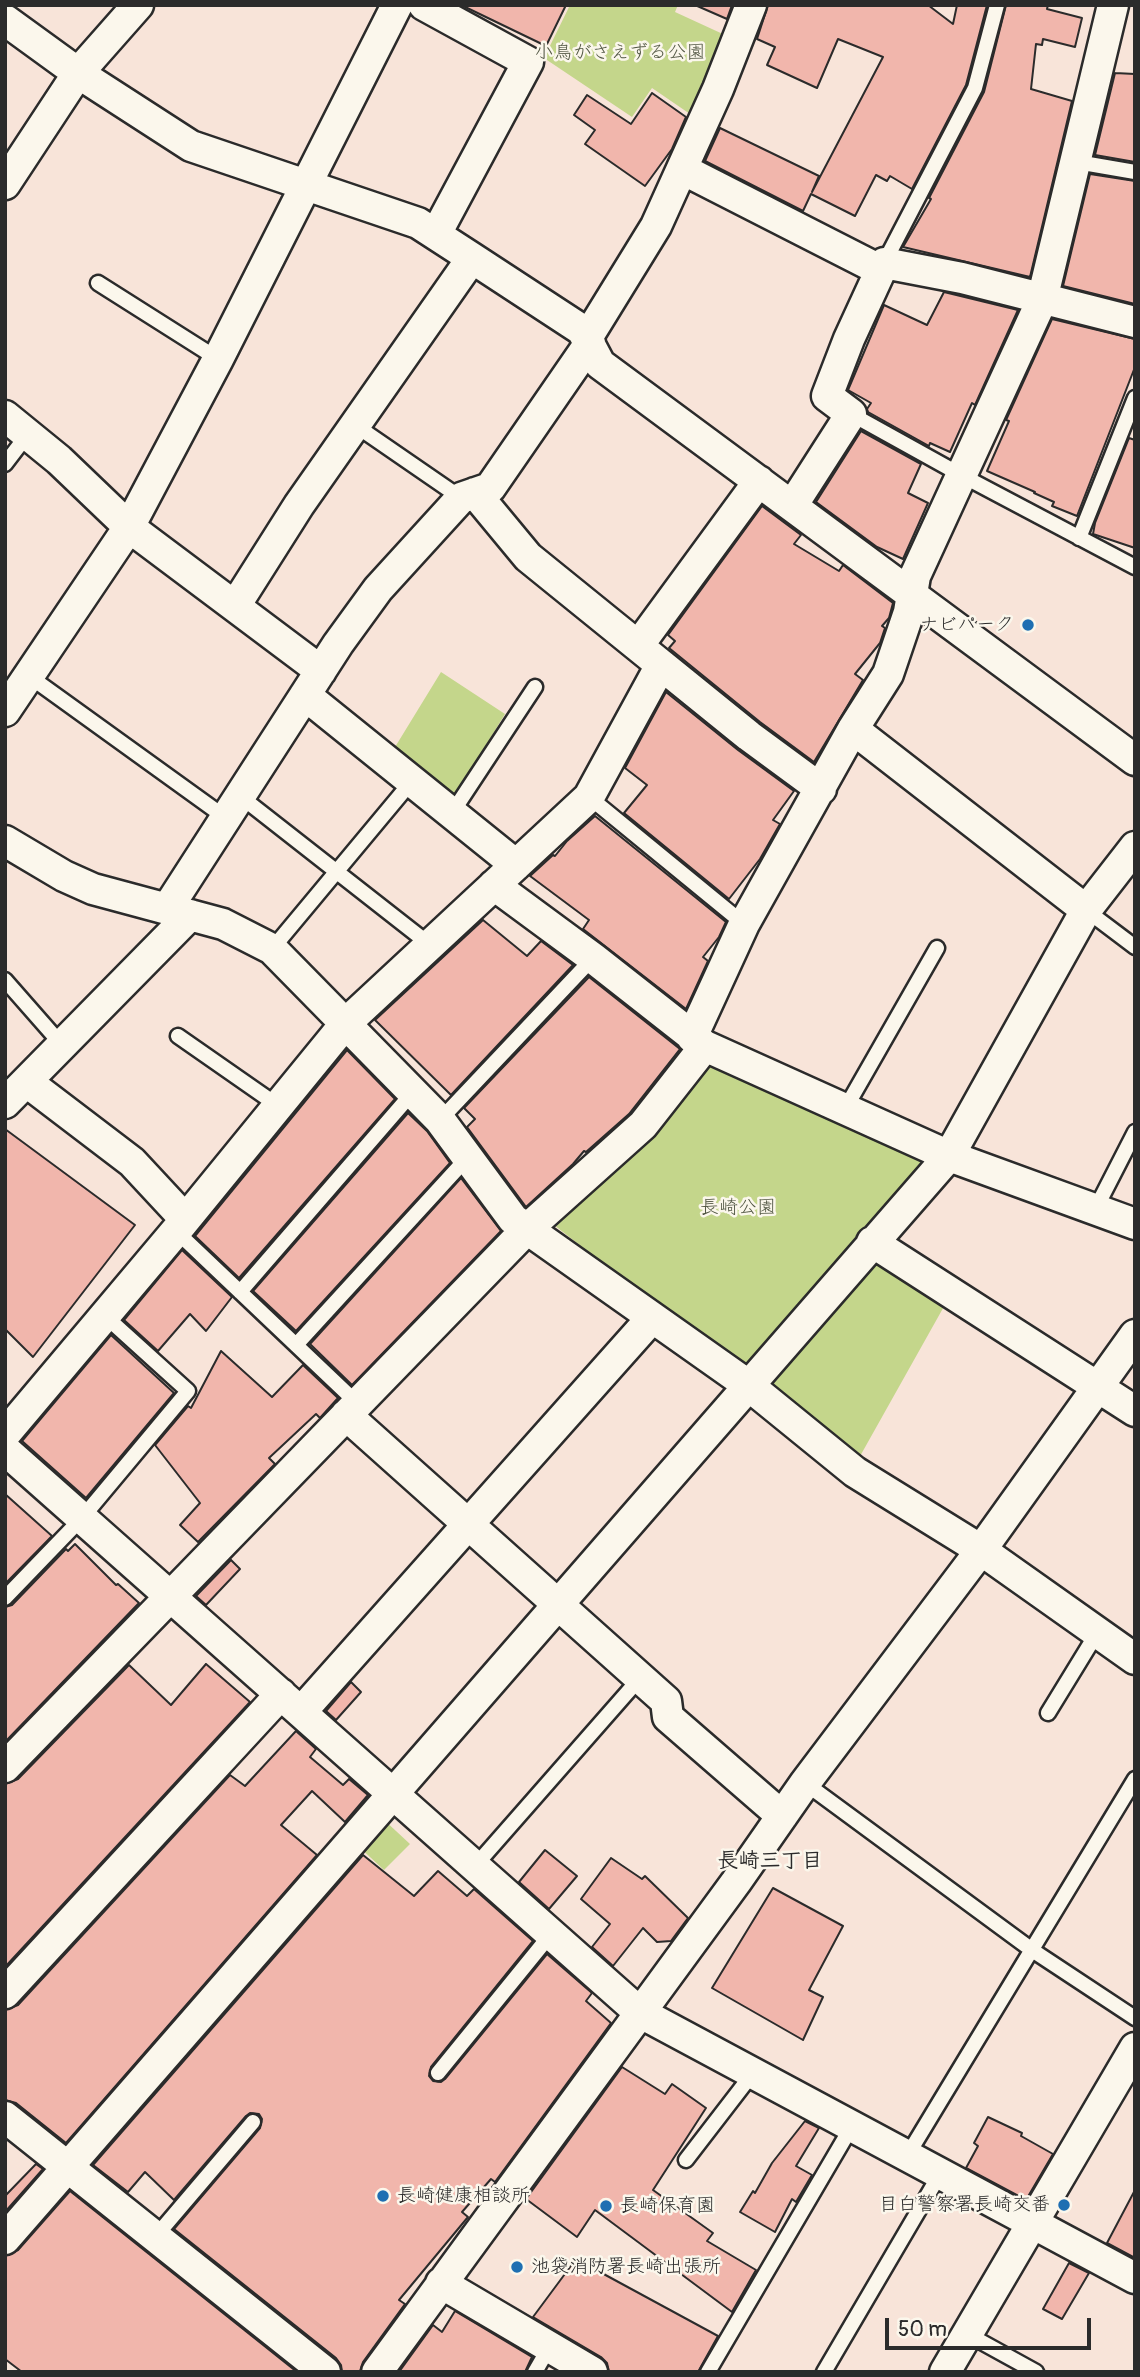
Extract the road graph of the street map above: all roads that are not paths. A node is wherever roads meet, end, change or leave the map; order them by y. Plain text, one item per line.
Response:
1 (138, 5) edge
2 (397, 5) edge
3 (424, 5) edge
4 (751, 5) edge
5 (997, 5) edge
6 (1113, 5) edge
7 (5, 20) edge
8 (78, 73) junction
9 (1077, 162) junction
10 (682, 169) junction
11 (1135, 172) edge
12 (5, 184) edge
13 (305, 185) junction
14 (436, 234) junction
15 (472, 258) junction
16 (882, 266) junction
17 (98, 283) dead end
18 (1042, 300) junction
19 (1135, 322) edge
20 (588, 340) junction
21 (218, 359) junction
22 (1135, 398) edge
23 (851, 414) junction
24 (16, 425) edge
25 (355, 425) junction
26 (5, 464) edge
27 (961, 475) junction
28 (759, 481) junction
29 (468, 496) junction
30 (792, 506) junction
31 (129, 527) junction
32 (1079, 538) junction
33 (1135, 567) edge
34 (912, 595) junction
35 (235, 606) junction
36 (638, 646) junction
37 (661, 665) junction
38 (313, 683) junction
39 (535, 687) dead end
40 (15, 689) edge
41 (853, 729) junction
42 (1135, 760) edge
43 (412, 781) junction
44 (821, 789) junction
45 (589, 797) junction
46 (233, 807) junction
47 (452, 813) junction
48 (5, 841) edge
49 (1135, 847) edge
50 (516, 865) junction
51 (337, 871) junction
52 (494, 885) junction
53 (1086, 910) junction
54 (179, 912) junction
55 (744, 924) junction
56 (429, 944) junction
57 (937, 947) dead end
58 (1135, 947) edge
59 (272, 949) junction
60 (593, 958) junction
61 (5, 980) edge
62 (345, 1024) junction
63 (178, 1036) dead end
64 (698, 1042) junction
65 (62, 1045) junction
66 (27, 1082) junction
67 (414, 1091) junction
68 (5, 1103) edge
69 (277, 1105) junction
70 (845, 1110) junction
71 (440, 1120) junction
72 (1135, 1132) edge
73 (949, 1156) junction
74 (468, 1157) junction
75 (1096, 1210) junction
76 (1135, 1224) edge
77 (181, 1225) junction
78 (527, 1229) junction
79 (872, 1242) junction
80 (240, 1292) junction
81 (104, 1315) junction
82 (651, 1318) junction
83 (1135, 1335) edge
84 (296, 1345) junction
85 (748, 1385) junction
86 (1096, 1387) junction
87 (351, 1409) junction
88 (1135, 1412) edge
89 (5, 1434) edge
90 (5, 1450) edge
91 (82, 1518) junction
92 (469, 1523) junction
93 (981, 1550) junction
94 (171, 1597) junction
95 (5, 1598) edge
96 (558, 1604) junction
97 (1097, 1633) junction
98 (1135, 1659) edge
99 (640, 1678) junction
100 (291, 1703) junction
101 (1048, 1713) dead end
102 (6, 1766) edge
103 (1135, 1779) edge
104 (805, 1783) junction
105 (393, 1794) junction
106 (782, 1816) junction
107 (475, 1866) junction
108 (551, 1934) junction
109 (1032, 1950) junction
110 (5, 1993) edge
111 (639, 2011) junction
112 (1135, 2018) edge
113 (1135, 2048) edge
114 (438, 2073) dead end
115 (753, 2073) junction
116 (5, 2117) edge
117 (253, 2122) dead end
118 (852, 2126) junction
119 (907, 2156) junction
120 (686, 2160) dead end
121 (68, 2167) junction
122 (940, 2174) junction
123 (1032, 2223) junction
124 (156, 2236) junction
125 (5, 2239) edge
126 (1135, 2278) edge
127 (441, 2283) junction
128 (967, 2334) junction
129 (551, 2346) junction
130 (325, 2372) edge
131 (377, 2372) edge
132 (535, 2372) edge
133 (592, 2372) edge
134 (708, 2372) edge
135 (824, 2372) edge
136 (946, 2372) edge
137 (1036, 2372) edge

1 - 8 street
2 - 13 street
3 - 14 street
4 - 10 street
5 - 16 lane
6 - 9 street
7 - 8 street
8 - 12 street
8 - 13 street
9 - 11 lane
9 - 18 street
10 - 16 street
10 - 20 street
13 - 14 street
13 - 21 street
14 - 15 street
15 - 20 street
15 - 25 street
16 - 18 street
16 - 23 street
17 - 21 lane
18 - 19 street
18 - 27 street
20 - 28 street
20 - 29 street
21 - 31 street
22 - 32 lane
23 - 27 lane
23 - 30 street
24 - 26 lane
24 - 31 street
25 - 29 lane
25 - 35 street
27 - 32 lane
27 - 34 street
28 - 30 street
28 - 36 street
29 - 36 street
29 - 38 street
30 - 34 street
31 - 35 street
31 - 40 street
32 - 33 lane
34 - 41 street
34 - 42 street
35 - 38 street
36 - 37 street
37 - 44 street
37 - 45 street
38 - 43 street
38 - 46 street
39 - 47 lane
40 - 46 lane
41 - 44 street
41 - 53 street
43 - 47 street
43 - 51 lane
44 - 55 street
45 - 50 street
45 - 55 lane
46 - 51 lane
46 - 54 street
47 - 50 street
48 - 54 street
49 - 53 street
50 - 52 street
51 - 56 lane
51 - 59 lane
52 - 56 street
52 - 60 street
53 - 58 lane
53 - 73 street
54 - 59 street
54 - 65 street
55 - 64 street
56 - 62 street
57 - 70 lane
59 - 62 street
60 - 64 street
60 - 71 lane
61 - 65 lane
62 - 67 street
62 - 69 street
63 - 69 lane
64 - 70 street
64 - 78 street
65 - 66 street
66 - 68 street
66 - 77 street
67 - 71 street
67 - 80 lane
69 - 77 street
70 - 73 street
71 - 74 street
72 - 75 lane
73 - 75 street
73 - 79 street
74 - 78 street
74 - 84 lane
75 - 76 street
77 - 80 lane
77 - 81 street
78 - 82 street
78 - 87 street
79 - 85 street
79 - 86 street
80 - 84 lane
81 - 89 street
81 - 91 lane
82 - 85 street
82 - 92 street
83 - 86 street
84 - 87 lane
85 - 93 street
85 - 96 street
86 - 88 street
86 - 93 street
87 - 92 street
87 - 94 street
90 - 91 street
91 - 94 street
91 - 95 lane
92 - 96 street
92 - 100 street
93 - 97 street
93 - 104 street
94 - 100 street
94 - 102 street
96 - 99 street
96 - 105 street
97 - 98 street
97 - 101 lane
99 - 106 street
99 - 107 lane
100 - 105 street
100 - 110 street
103 - 109 lane
104 - 106 street
104 - 109 lane
105 - 107 street
105 - 121 street
106 - 111 street
107 - 108 street
108 - 111 street
108 - 114 lane
109 - 112 lane
109 - 119 lane
111 - 115 street
111 - 127 street
113 - 123 street
115 - 118 street
115 - 120 lane
116 - 121 street
117 - 124 lane
118 - 119 street
118 - 134 lane
119 - 122 street
121 - 124 street
121 - 125 street
122 - 123 street
122 - 135 lane
123 - 126 street
123 - 128 street
124 - 130 street
127 - 129 street
127 - 131 street
128 - 136 street
128 - 137 lane
129 - 132 lane
129 - 133 street

